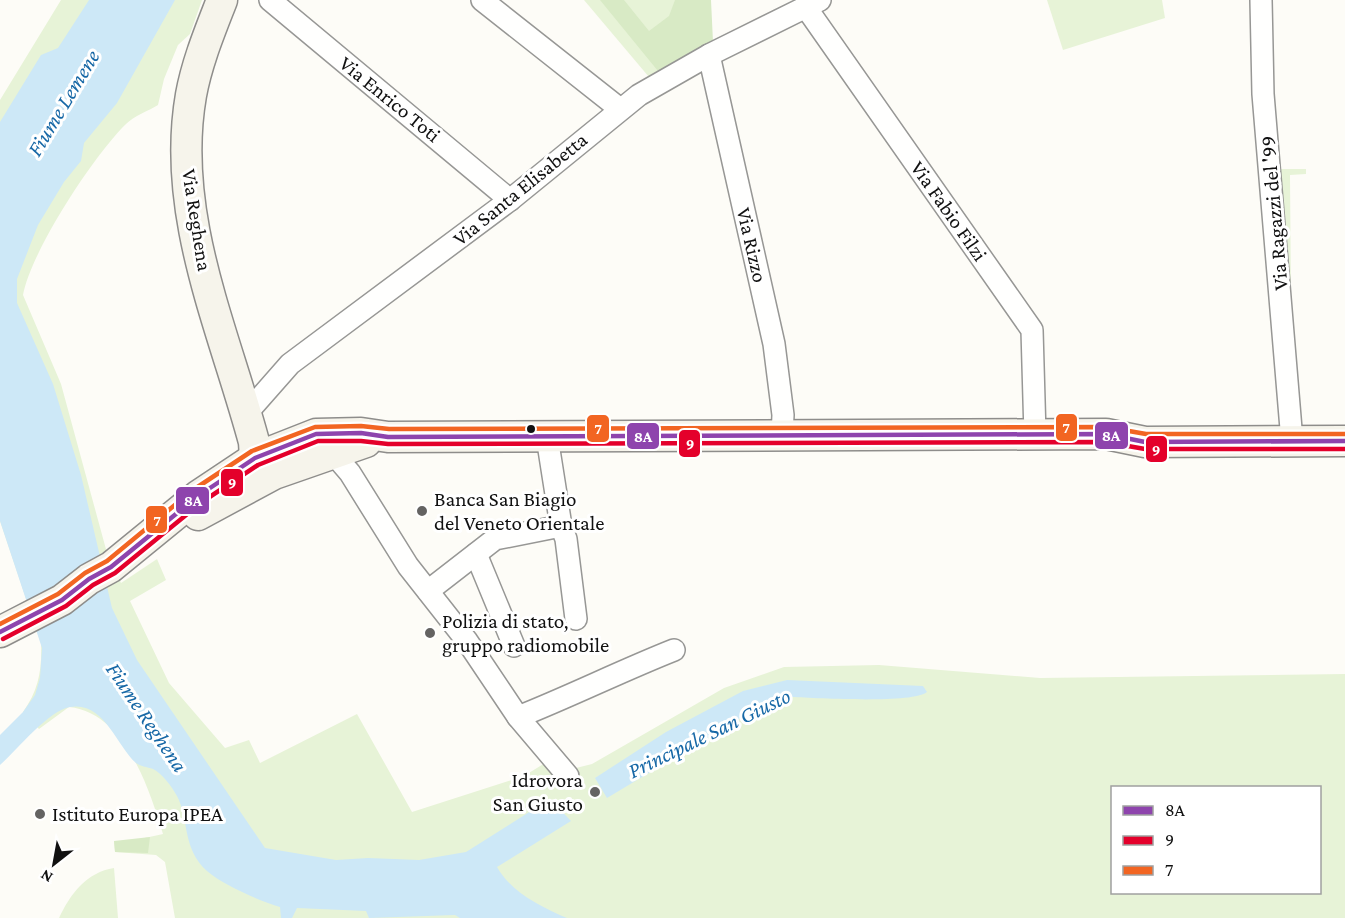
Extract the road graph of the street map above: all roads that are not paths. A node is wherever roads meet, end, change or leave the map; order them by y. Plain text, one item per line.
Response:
1 (222, 0) edge
2 (270, 0) edge
3 (482, 0) edge
4 (1261, 0) edge
5 (811, 2) edge
6 (709, 55) junction
7 (620, 109) junction
8 (510, 200) junction
9 (1345, 426) edge
10 (1292, 433) junction
11 (246, 434) junction
12 (1035, 435) junction
13 (782, 436) junction
14 (547, 437) junction
15 (1345, 441) edge
16 (319, 449) junction
17 (193, 517) junction
18 (561, 526) junction
19 (135, 549) junction
20 (476, 554) junction
21 (428, 591) junction
22 (576, 619) dead end
23 (6, 621) edge
24 (514, 646) dead end
25 (674, 650) dead end
26 (518, 717) junction
27 (568, 776) dead end

1 - 11 main road, Via Reghena
2 - 8 street, Via Enrico Toti
3 - 7 street
4 - 10 street, Via Ragazzi del '99
5 - 6 street, Via Santa Elisabetta
5 - 12 street, Via Fabio Filzi
6 - 7 street, Via Santa Elisabetta
6 - 13 street, Via Rizzo
7 - 8 street, Via Santa Elisabetta
8 - 11 street, Via Santa Elisabetta
9 - 10 main road
10 - 12 main road
10 - 15 main road
11 - 16 main road
11 - 17 main road
11 - 19 main road, Via Reghena
12 - 13 main road
13 - 14 main road
14 - 16 main road
14 - 18 street
16 - 17 main road
16 - 21 street
17 - 19 main road
18 - 20 street
18 - 22 street
19 - 23 main road
20 - 21 street
20 - 24 street
21 - 26 street
25 - 26 street
26 - 27 street

